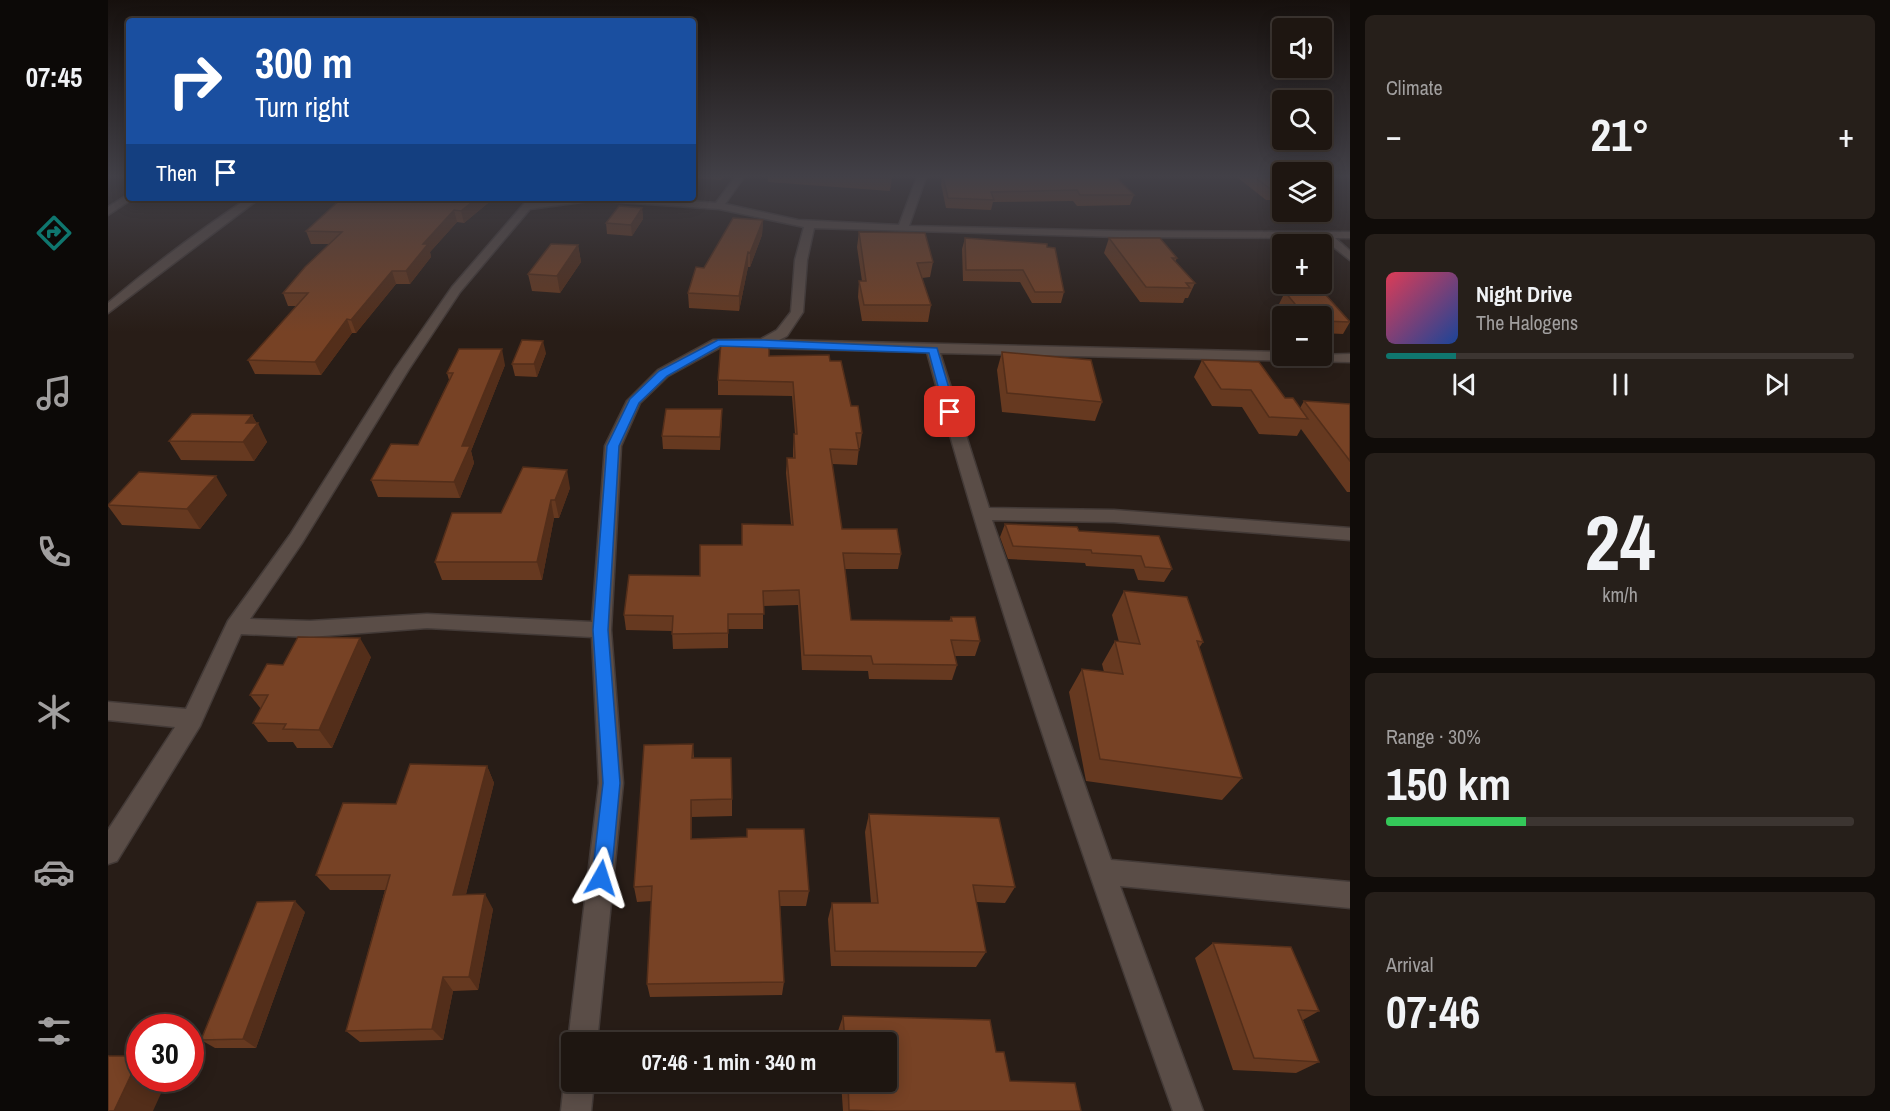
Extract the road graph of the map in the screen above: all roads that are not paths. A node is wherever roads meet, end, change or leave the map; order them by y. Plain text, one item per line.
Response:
1 (209, 229) edge
2 (508, 229) edge
3 (809, 229) edge
4 (885, 229) edge
5 (903, 230) joint
6 (1272, 234) edge
7 (1332, 234) edge
8 (1350, 235) edge
9 (1332, 241) edge
10 (1350, 257) edge
11 (108, 309) edge
12 (764, 343) junction
13 (933, 350) junction
14 (1350, 358) edge
15 (982, 514) junction
16 (1350, 534) edge
17 (235, 626) junction
18 (600, 630) junction
19 (108, 711) edge
20 (192, 718) junction
21 (108, 852) edge
22 (1102, 872) junction
23 (1350, 894) edge
24 (584, 1032) edge
25 (578, 1092) edge
26 (576, 1111) edge
27 (1188, 1111) edge

1 - 11 street
2 - 17 street
3 - 12 street
4 - 5 street
5 - 6 street
7 - 8 street
9 - 10 street
12 - 13 street
12 - 18 street
13 - 14 street
13 - 15 street
15 - 16 street
15 - 22 street
17 - 18 street
17 - 20 street
18 - 24 street
19 - 20 street
20 - 21 street
22 - 23 street
22 - 27 street
25 - 26 street

